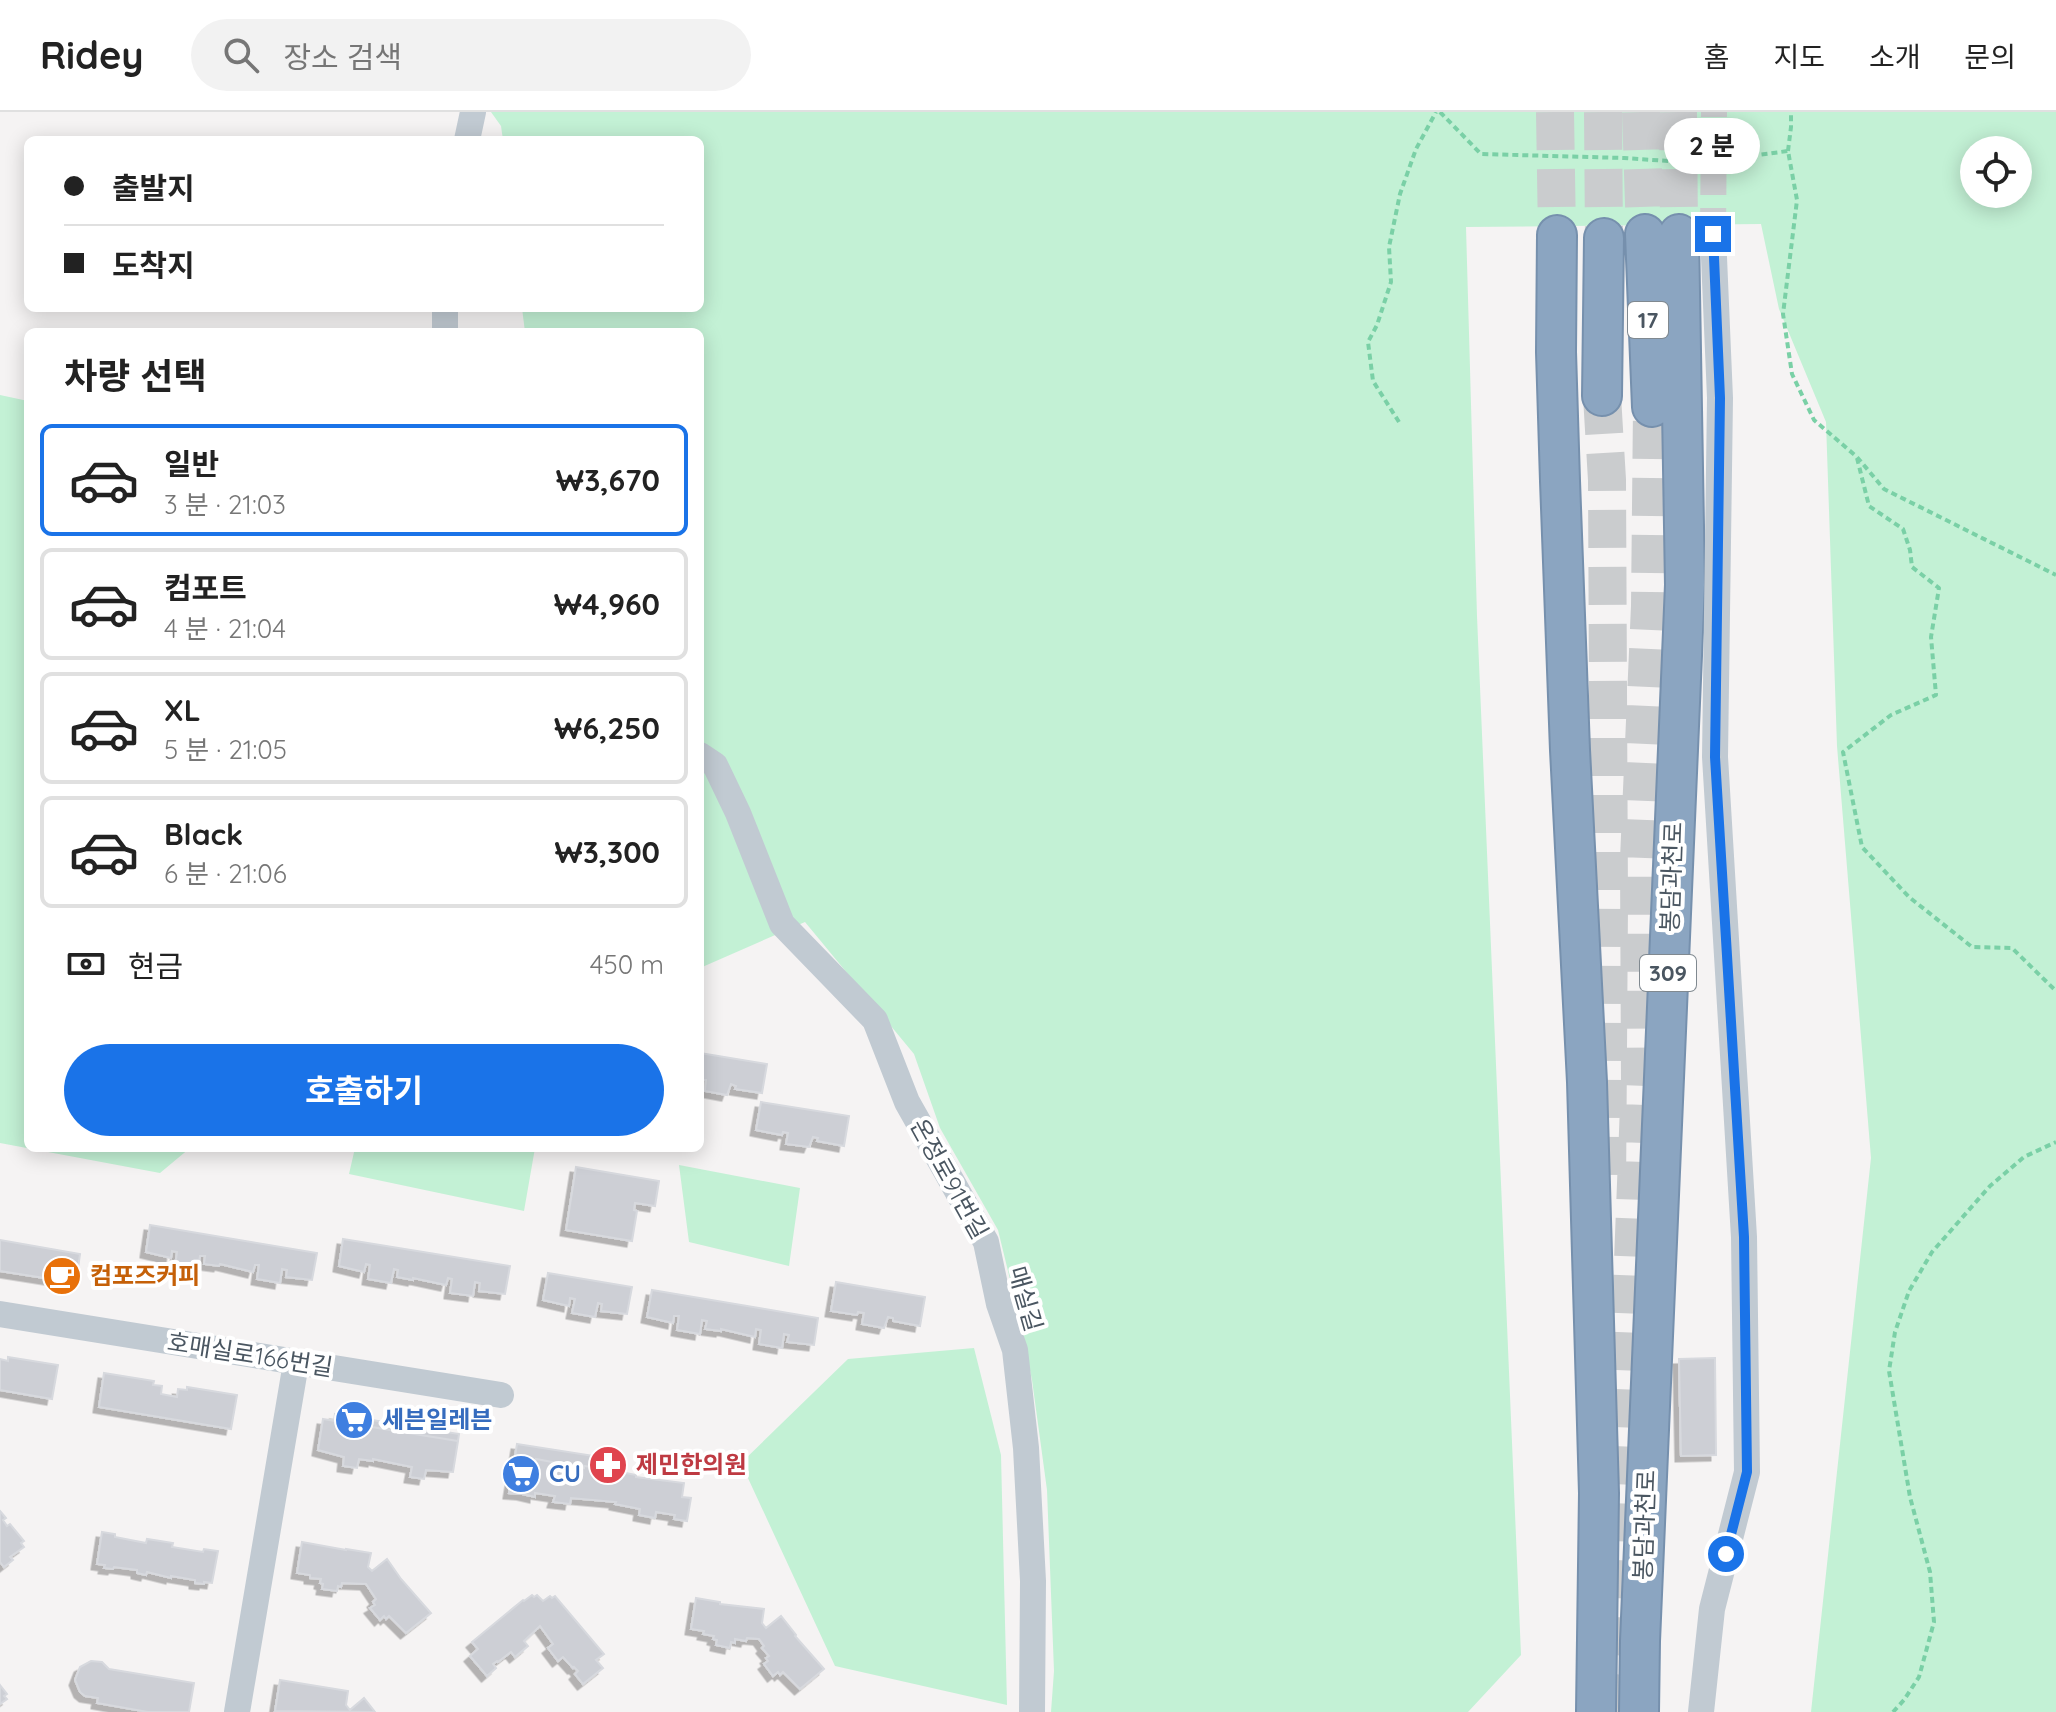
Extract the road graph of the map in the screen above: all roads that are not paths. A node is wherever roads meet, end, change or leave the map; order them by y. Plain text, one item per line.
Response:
1 (473, 112) edge
2 (468, 136) edge
3 (1679, 234) junction
4 (1557, 235) tunnel mouth
5 (1604, 238) tunnel mouth
6 (1602, 396) tunnel mouth
7 (1652, 407) tunnel mouth
8 (704, 758) edge
9 (0, 1314) edge
10 (296, 1363) junction
11 (501, 1395) dead end
12 (237, 1712) edge
13 (1032, 1712) edge
14 (1596, 1712) edge
15 (1639, 1712) edge
16 (1701, 1712) edge

1 - 2 street
3 - 7 highway, 17
3 - 15 highway, 봉담과천로 / 309
3 - 16 street
4 - 14 highway, 봉담과천로
5 - 6 highway, 17
8 - 13 street, 온정로91번길
9 - 10 street, 호매실로166번길
10 - 11 street, 호매실로166번길
10 - 12 street

